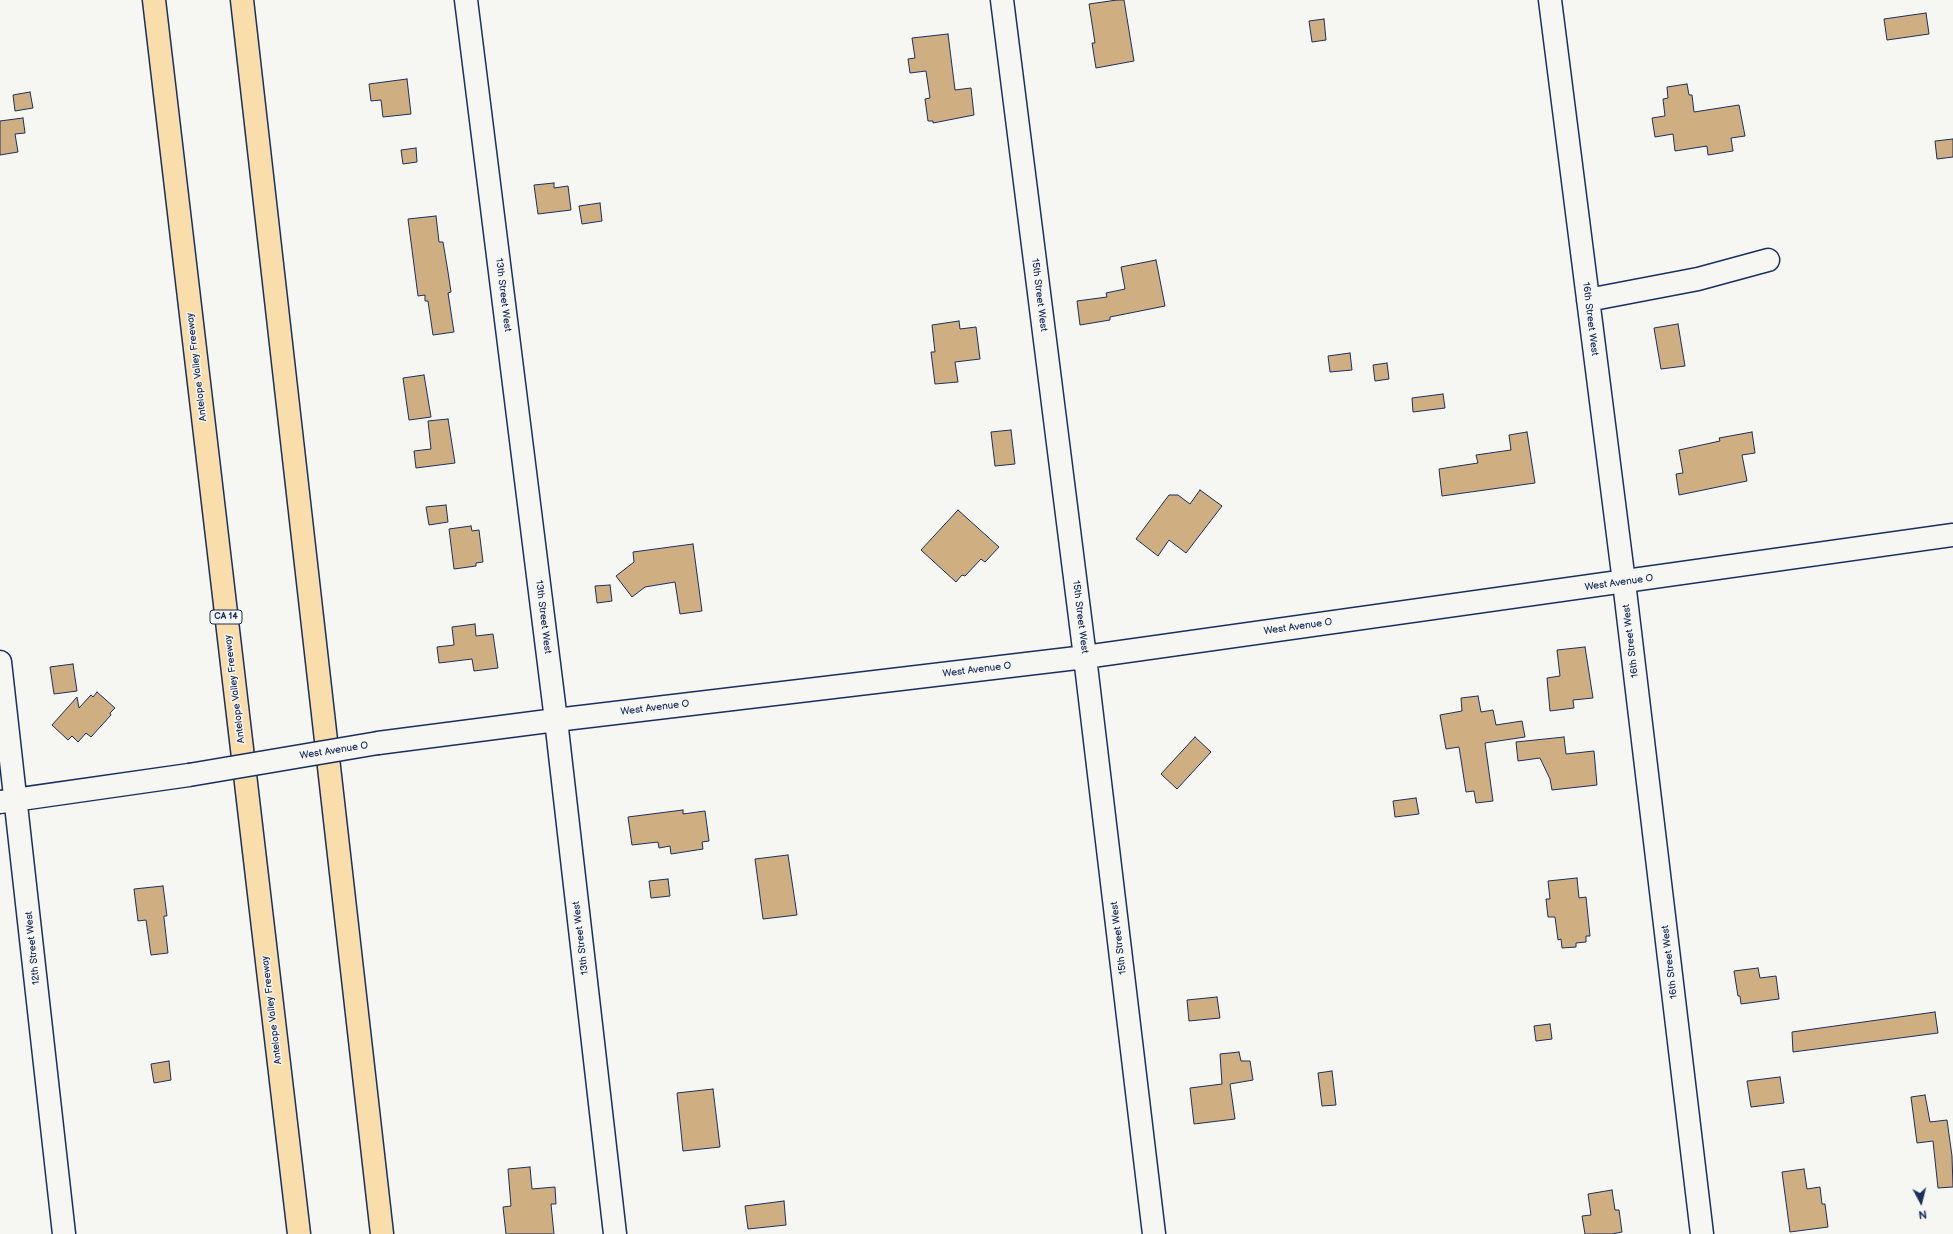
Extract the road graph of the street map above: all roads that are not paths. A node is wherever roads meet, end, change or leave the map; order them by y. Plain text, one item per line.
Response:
1 (154, 0) edge
2 (242, 0) edge
3 (466, 0) edge
4 (1002, 0) edge
5 (1550, 0) edge
6 (1768, 260) dead end
7 (1588, 300) junction
8 (1953, 535) edge
9 (1624, 582) junction
10 (1085, 657) junction
11 (0, 662) edge
12 (556, 720) junction
13 (8, 800) edge
14 (64, 1234) edge
15 (299, 1234) edge
16 (382, 1234) edge
17 (615, 1234) edge
18 (1154, 1234) edge
19 (1702, 1234) edge

1 - 15 highway, Antelope Valley Freeway / CA 14
2 - 16 highway
3 - 12 street, 13th Street West
4 - 10 street, 15th Street West
5 - 7 street, 16th Street West
6 - 7 street
7 - 9 street, 16th Street West
8 - 9 street, West Avenue O
9 - 10 street, West Avenue O
9 - 19 street, 16th Street West
10 - 12 street, West Avenue O
10 - 18 street, 15th Street West
11 - 13 street, 12th Street West
12 - 13 street, West Avenue O, bridge
12 - 17 street, 13th Street West
13 - 14 street, 12th Street West

